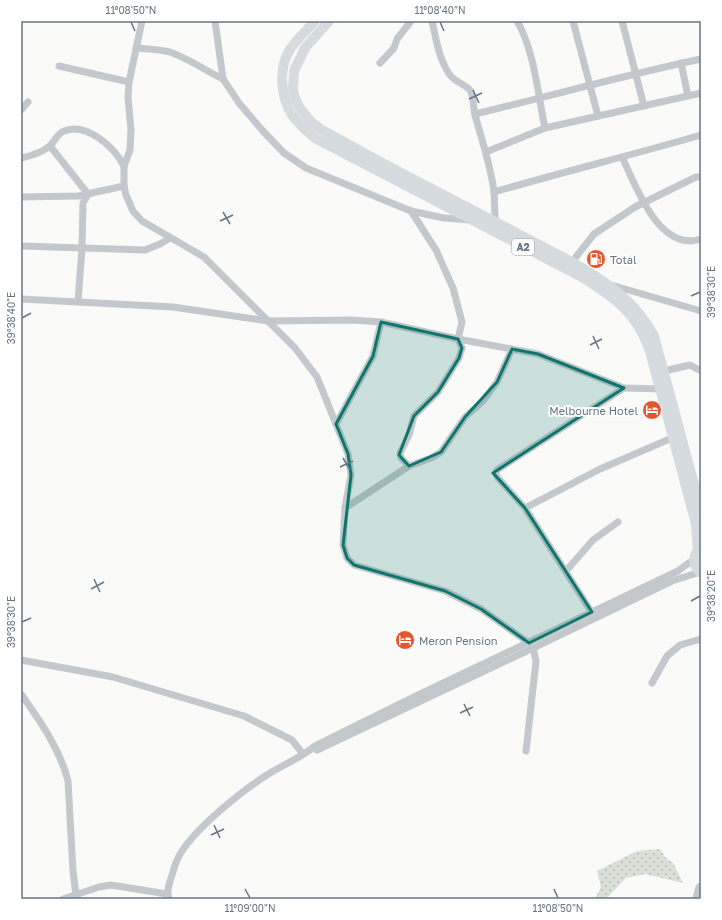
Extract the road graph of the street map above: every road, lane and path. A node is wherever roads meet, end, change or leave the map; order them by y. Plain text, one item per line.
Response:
1 (142, 21) edge
2 (215, 21) edge
3 (315, 21) edge
4 (330, 21) edge
5 (410, 21) edge
6 (432, 21) edge
7 (517, 21) edge
8 (573, 21) edge
9 (622, 21) edge
10 (310, 33) junction
11 (136, 48) junction
12 (701, 59) edge
13 (380, 63) dead end
14 (681, 63) junction
15 (59, 66) dead end
16 (636, 74) junction
17 (223, 79) junction
18 (129, 82) junction
19 (590, 84) junction
20 (701, 93) edge
21 (688, 96) junction
22 (539, 99) junction
23 (28, 102) dead end
24 (644, 106) junction
25 (21, 110) edge
26 (297, 113) junction
27 (475, 114) junction
28 (598, 116) junction
29 (545, 128) junction
30 (701, 135) edge
31 (50, 146) junction
32 (486, 152) junction
33 (622, 157) junction
34 (21, 158) edge
35 (124, 166) junction
36 (701, 177) edge
37 (124, 186) junction
38 (494, 192) junction
39 (88, 194) junction
40 (21, 197) edge
41 (644, 203) junction
42 (411, 211) junction
43 (473, 220) junction
44 (496, 223) junction
45 (498, 234) junction
46 (170, 238) junction
47 (701, 239) edge
48 (21, 246) edge
49 (82, 248) junction
50 (572, 262) junction
51 (608, 284) junction
52 (597, 287) junction
53 (21, 299) edge
54 (78, 302) junction
55 (701, 310) edge
56 (268, 321) junction
57 (381, 322) junction
58 (458, 339) junction
59 (512, 349) junction
60 (701, 370) edge
61 (664, 371) junction
62 (624, 388) junction
63 (664, 389) junction
64 (336, 424) junction
65 (672, 438) junction
66 (409, 466) junction
67 (345, 508) junction
68 (525, 508) junction
69 (701, 510) edge
70 (618, 522) dead end
71 (698, 552) edge
72 (566, 571) junction
73 (700, 572) edge
74 (594, 615) junction
75 (701, 639) edge
76 (531, 645) junction
77 (21, 660) edge
78 (652, 683) dead end
79 (21, 694) edge
80 (526, 751) dead end
81 (306, 753) junction
82 (701, 886) edge
83 (76, 895) junction
84 (168, 896) edge
85 (696, 898) edge
86 (63, 899) edge

1 - 11 street
2 - 17 street
3 - 10 highway, A2
4 - 10 highway, A2
5 - 13 street
6 - 27 street
7 - 22 street
8 - 19 street
9 - 16 street
10 - 26 highway, A2
11 - 17 street
11 - 18 street
12 - 14 street
14 - 16 street
14 - 21 street
15 - 18 street
16 - 19 street
16 - 24 street
17 - 42 street
18 - 35 street
19 - 22 street
19 - 28 street
20 - 21 street
21 - 24 street
22 - 27 street
22 - 29 street
23 - 25 street
24 - 28 street
26 - 43 highway, A2
26 - 44 highway, A2
27 - 32 street
28 - 29 street
29 - 32 street
30 - 33 street
31 - 34 street
31 - 35 street
31 - 39 street
32 - 38 street
33 - 38 street
33 - 41 street
35 - 37 street
36 - 41 street
37 - 39 street
37 - 46 street
38 - 44 street
39 - 40 street
39 - 49 street
41 - 47 street
41 - 50 street
42 - 43 street
42 - 58 street
43 - 45 highway, A2
44 - 45 street
44 - 50 highway, A2
45 - 52 highway, A2
46 - 49 street
46 - 56 street
48 - 49 street
49 - 54 street
50 - 51 highway, A2
51 - 52 street
51 - 55 street
51 - 61 highway, A2
52 - 63 highway, A2
53 - 54 street
54 - 56 street
56 - 57 street
56 - 64 street
57 - 58 street
57 - 64 street
58 - 59 street
58 - 66 street
59 - 62 street
59 - 66 street
60 - 61 street
61 - 63 highway, A2
62 - 63 street
62 - 68 street
63 - 65 highway, A2
63 - 69 highway, A2
64 - 67 street
65 - 68 street
65 - 71 highway, A2
66 - 67 street
67 - 76 street
68 - 72 street
70 - 72 street
71 - 73 highway, A2
71 - 74 street
72 - 74 street
73 - 74 street
74 - 76 street
75 - 78 street
76 - 80 street
76 - 81 street
77 - 81 street
79 - 83 street
81 - 84 street
82 - 85 street
83 - 84 street
83 - 86 street

